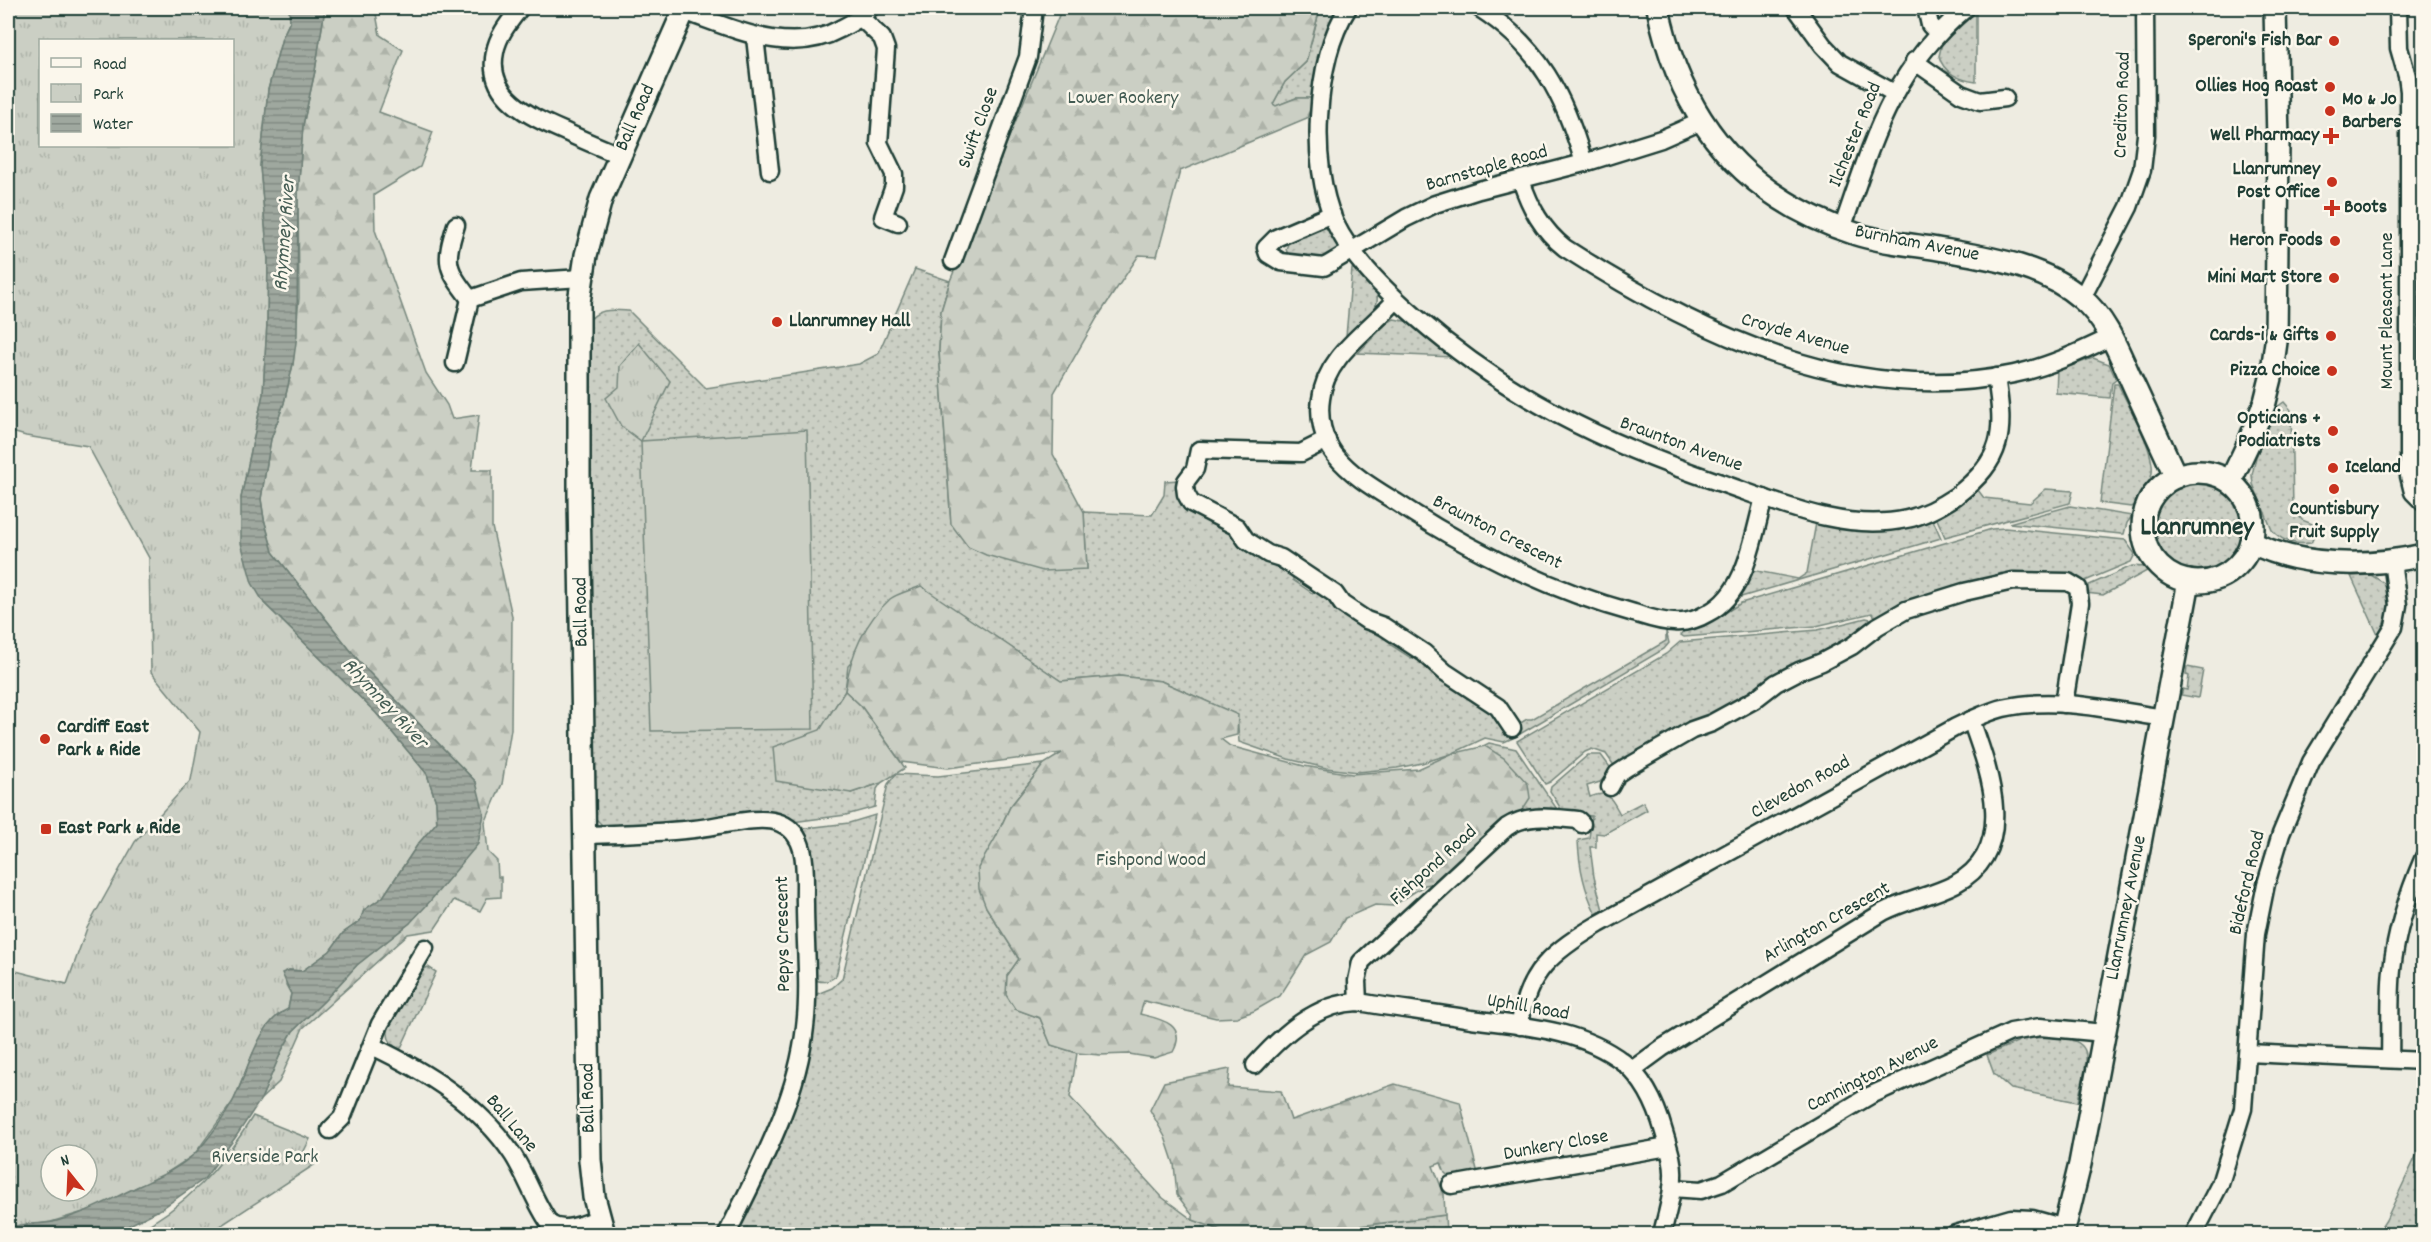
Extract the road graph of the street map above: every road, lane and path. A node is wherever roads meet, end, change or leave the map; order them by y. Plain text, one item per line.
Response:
1 (518, 8) edge
2 (1034, 8) edge
3 (1348, 8) edge
4 (1479, 8) edge
5 (1658, 8) edge
6 (1796, 8) edge
7 (1926, 8) edge
8 (1966, 8) edge
9 (2145, 8) edge
10 (2275, 8) edge
11 (2398, 8) edge
12 (684, 9) edge
13 (866, 13) edge
14 (1938, 33) junction
15 (755, 36) junction
16 (1914, 61) junction
17 (1894, 93) junction
18 (2005, 99) dead end
19 (1702, 121) junction
20 (619, 155) junction
21 (2416, 162) edge
22 (1584, 163) junction
23 (770, 171) dead end
24 (1521, 180) junction
25 (1332, 214) junction
26 (898, 223) dead end
27 (456, 225) dead end
28 (1842, 229) junction
29 (1353, 250) junction
30 (953, 261) dead end
31 (582, 278) junction
32 (2416, 297) edge
33 (2082, 298) junction
34 (470, 299) junction
35 (1396, 300) junction
36 (2111, 337) junction
37 (454, 363) dead end
38 (1996, 377) junction
39 (1327, 440) junction
40 (2176, 477) junction
41 (2230, 482) junction
42 (1764, 498) junction
43 (2424, 503) edge
44 (2251, 542) junction
45 (2424, 555) edge
46 (2392, 561) junction
47 (2189, 581) junction
48 (2064, 704) junction
49 (2163, 718) junction
50 (1971, 720) junction
51 (1512, 728) dead end
52 (1610, 787) dead end
53 (1582, 824) dead end
54 (585, 835) junction
55 (2424, 857) edge
56 (425, 948) dead end
57 (1359, 1002) junction
58 (1520, 1026) junction
59 (2104, 1033) junction
60 (372, 1046) junction
61 (2248, 1053) junction
62 (2390, 1059) junction
63 (2424, 1061) edge
64 (1255, 1065) dead end
65 (1632, 1070) junction
66 (330, 1130) dead end
67 (1668, 1147) junction
68 (1451, 1185) dead end
69 (1672, 1188) junction
70 (602, 1227) edge
71 (2064, 1231) edge
72 (727, 1234) edge
73 (1662, 1234) edge
74 (1955, 1234) edge
75 (2193, 1234) edge

1 - 20 street
2 - 30 street, Swift Close
3 - 25 street, Braunton Avenue
4 - 22 street
5 - 19 street, Burnham Avenue
6 - 17 street
7 - 14 street
8 - 14 street, Ilchester Road
9 - 33 street, Crediton Road
10 - 41 street
11 - 21 street, Mount Pleasant Lane
12 - 15 street
12 - 20 street, Ball Road
13 - 15 street
13 - 26 street
14 - 16 street, Ilchester Road
15 - 23 street
16 - 17 street, Ilchester Road
16 - 18 street
17 - 28 street, Ilchester Road
19 - 22 street, Barnstaple Road
19 - 28 street, Burnham Avenue
20 - 31 street, Ball Road
21 - 32 street, Mount Pleasant Lane
22 - 24 street, Barnstaple Road
24 - 29 street, Barnstaple Road
24 - 38 street, Croyde Avenue
25 - 29 street, Braunton Avenue
25 - 29 street, Barnstaple Road
27 - 34 street
28 - 33 street, Burnham Avenue
29 - 35 street, Braunton Avenue
31 - 34 street
31 - 54 street, Ball Road
32 - 43 street, Mount Pleasant Lane
33 - 36 street, Burnham Avenue
34 - 37 street
35 - 39 street, Braunton Crescent
35 - 42 street, Braunton Avenue
36 - 38 street, Croyde Avenue
36 - 40 street, Burnham Avenue
38 - 42 street, Braunton Avenue
39 - 42 street, Braunton Crescent
39 - 51 street
40 - 41 street
40 - 47 street
41 - 44 street
44 - 46 street
44 - 47 street
45 - 46 street
46 - 61 street, Bideford Road
47 - 49 street, Llanrumney Avenue
48 - 49 street, Clevedon Road
48 - 50 street, Clevedon Road
48 - 52 street
49 - 59 street, Llanrumney Avenue
50 - 58 street, Clevedon Road
50 - 65 street, Arlington Crescent
53 - 57 street, Fishpond Road
54 - 70 street, Ball Road
54 - 72 street, Pepys Crescent
55 - 62 street
56 - 60 street
57 - 58 street, Uphill Road
57 - 64 street, Uphill Road
58 - 65 street, Uphill Road
59 - 69 street, Cannington Avenue
59 - 71 street, Llanrumney Avenue
60 - 66 street
60 - 70 street, Ball Lane
61 - 62 street
61 - 75 street, Bideford Road
62 - 63 street
65 - 67 street, Uphill Road
67 - 68 street, Dunkery Close
67 - 69 street, Uphill Road
69 - 73 street, Uphill Road
71 - 74 street

